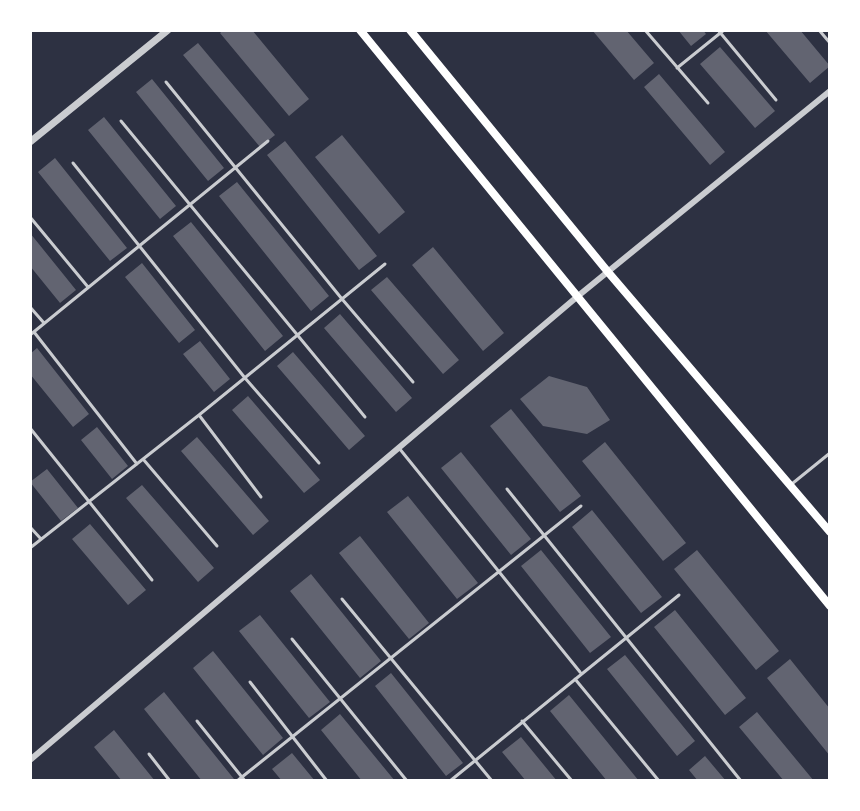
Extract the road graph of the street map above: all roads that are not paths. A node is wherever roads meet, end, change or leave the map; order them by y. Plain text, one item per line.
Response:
1 (168, 30) edge
2 (360, 30) edge
3 (410, 30) edge
4 (645, 30) edge
5 (819, 30) edge
6 (721, 31) edge
7 (830, 43) edge
8 (677, 68) junction
9 (166, 82) dead end
10 (830, 91) edge
11 (776, 100) dead end
12 (708, 103) dead end
13 (121, 121) dead end
14 (268, 141) dead end
15 (30, 142) edge
16 (73, 163) dead end
17 (236, 169) junction
18 (190, 205) junction
19 (30, 217) edge
20 (139, 245) junction
21 (385, 264) dead end
22 (608, 272) junction
23 (88, 287) junction
24 (578, 296) junction
25 (342, 299) junction
26 (30, 307) edge
27 (44, 323) junction
28 (32, 333) edge
29 (296, 336) junction
30 (245, 378) junction
31 (413, 382) dead end
32 (199, 415) junction
33 (365, 417) dead end
34 (30, 428) edge
35 (399, 448) junction
36 (830, 453) edge
37 (143, 459) junction
38 (319, 463) dead end
39 (137, 464) junction
40 (790, 485) junction
41 (507, 489) dead end
42 (261, 497) dead end
43 (88, 502) junction
44 (581, 506) dead end
45 (30, 527) edge
46 (830, 532) edge
47 (545, 536) junction
48 (41, 539) junction
49 (217, 546) dead end
50 (30, 548) edge
51 (500, 573) junction
52 (152, 580) dead end
53 (679, 595) dead end
54 (342, 599) dead end
55 (830, 606) edge
56 (625, 637) junction
57 (292, 639) dead end
58 (391, 660) junction
59 (581, 673) junction
60 (575, 678) junction
61 (250, 682) dead end
62 (341, 700) junction
63 (197, 721) dead end
64 (522, 721) junction
65 (293, 737) junction
66 (149, 754) dead end
67 (475, 759) junction
68 (30, 760) edge
69 (243, 779) edge
70 (170, 781) edge
71 (237, 781) edge
72 (327, 781) edge
73 (407, 781) edge
74 (450, 781) edge
75 (492, 781) edge
76 (572, 781) edge
77 (659, 781) edge
78 (741, 781) edge

1 - 15 street
2 - 24 main road
3 - 22 main road
4 - 8 lane
5 - 7 lane
6 - 8 lane
6 - 11 lane
8 - 12 lane
9 - 17 lane
10 - 22 street
13 - 18 lane
14 - 17 lane
16 - 20 lane
17 - 18 lane
17 - 25 lane
18 - 20 lane
18 - 29 lane
19 - 23 lane
20 - 23 lane
20 - 30 lane
21 - 25 lane
22 - 24 street
22 - 40 main road
23 - 27 lane
24 - 35 street
24 - 55 main road
25 - 29 lane
25 - 31 lane
26 - 27 lane
27 - 28 lane
28 - 39 lane
29 - 30 lane
29 - 33 lane
30 - 32 lane
30 - 38 lane
32 - 37 lane
32 - 42 lane
34 - 43 lane
35 - 51 lane
35 - 68 street
36 - 40 lane
37 - 39 lane
37 - 49 lane
39 - 43 lane
40 - 46 main road
41 - 47 lane
43 - 48 lane
43 - 52 lane
44 - 47 lane
45 - 48 lane
47 - 51 lane
47 - 56 lane
48 - 50 lane
51 - 58 lane
51 - 59 lane
53 - 56 lane
54 - 58 lane
56 - 59 lane
56 - 78 lane
57 - 62 lane
58 - 62 lane
58 - 67 lane
59 - 60 lane
60 - 64 lane
60 - 77 lane
61 - 65 lane
62 - 65 lane
62 - 73 lane
63 - 69 lane
64 - 67 lane
64 - 76 lane
65 - 69 lane
65 - 72 lane
66 - 70 lane
67 - 74 lane
67 - 75 lane
69 - 71 lane

